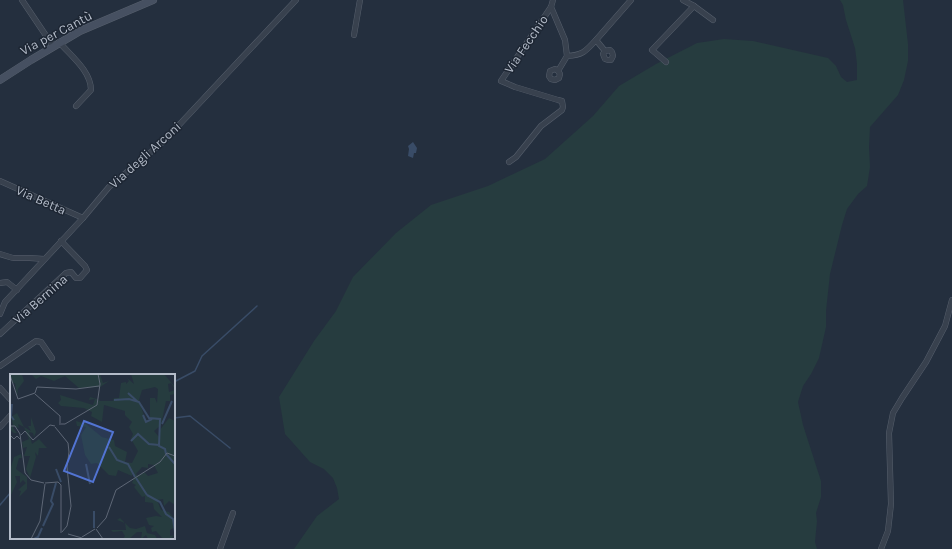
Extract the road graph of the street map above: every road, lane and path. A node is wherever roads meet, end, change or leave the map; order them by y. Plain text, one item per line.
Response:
1 (22, 0) edge
2 (153, 0) edge
3 (296, 0) edge
4 (360, 0) edge
5 (553, 0) edge
6 (631, 0) edge
7 (683, 0) edge
8 (694, 6) junction
9 (551, 7) junction
10 (713, 20) dead end
11 (354, 34) dead end
12 (596, 40) junction
13 (56, 44) junction
14 (605, 52) dead end
15 (567, 56) junction
16 (666, 62) dead end
17 (558, 71) dead end
18 (0, 80) edge
19 (76, 106) dead end
20 (509, 162) dead end
21 (0, 181) edge
22 (83, 218) junction
23 (61, 241) junction
24 (0, 254) edge
25 (44, 259) junction
26 (0, 284) edge
27 (17, 290) junction
28 (952, 300) edge
29 (0, 311) edge
30 (0, 334) edge
31 (52, 358) dead end
32 (0, 366) edge
33 (0, 388) edge
34 (10, 399) edge
35 (10, 416) edge
36 (0, 426) edge
37 (233, 513) dead end
38 (220, 549) edge
39 (881, 549) edge

1 - 13 street
2 - 13 street, Via per Cantù
3 - 22 street, Via degli Arconi
4 - 11 street
5 - 9 street, Via Fecchio
6 - 12 street
7 - 8 street
8 - 10 street
8 - 16 street
9 - 15 street
9 - 20 street, Via Fecchio
12 - 14 street
12 - 15 street
13 - 18 street, Via per Cantù
13 - 19 street
15 - 17 street
21 - 22 street, Via Betta
22 - 23 street, Via degli Arconi
23 - 25 street, Via degli Arconi
23 - 30 street, Via Bernina
24 - 25 street
25 - 27 street, Via degli Arconi
26 - 27 street
27 - 29 street, Via degli Arconi
28 - 39 street
31 - 32 street
33 - 34 street
35 - 36 street
37 - 38 street

